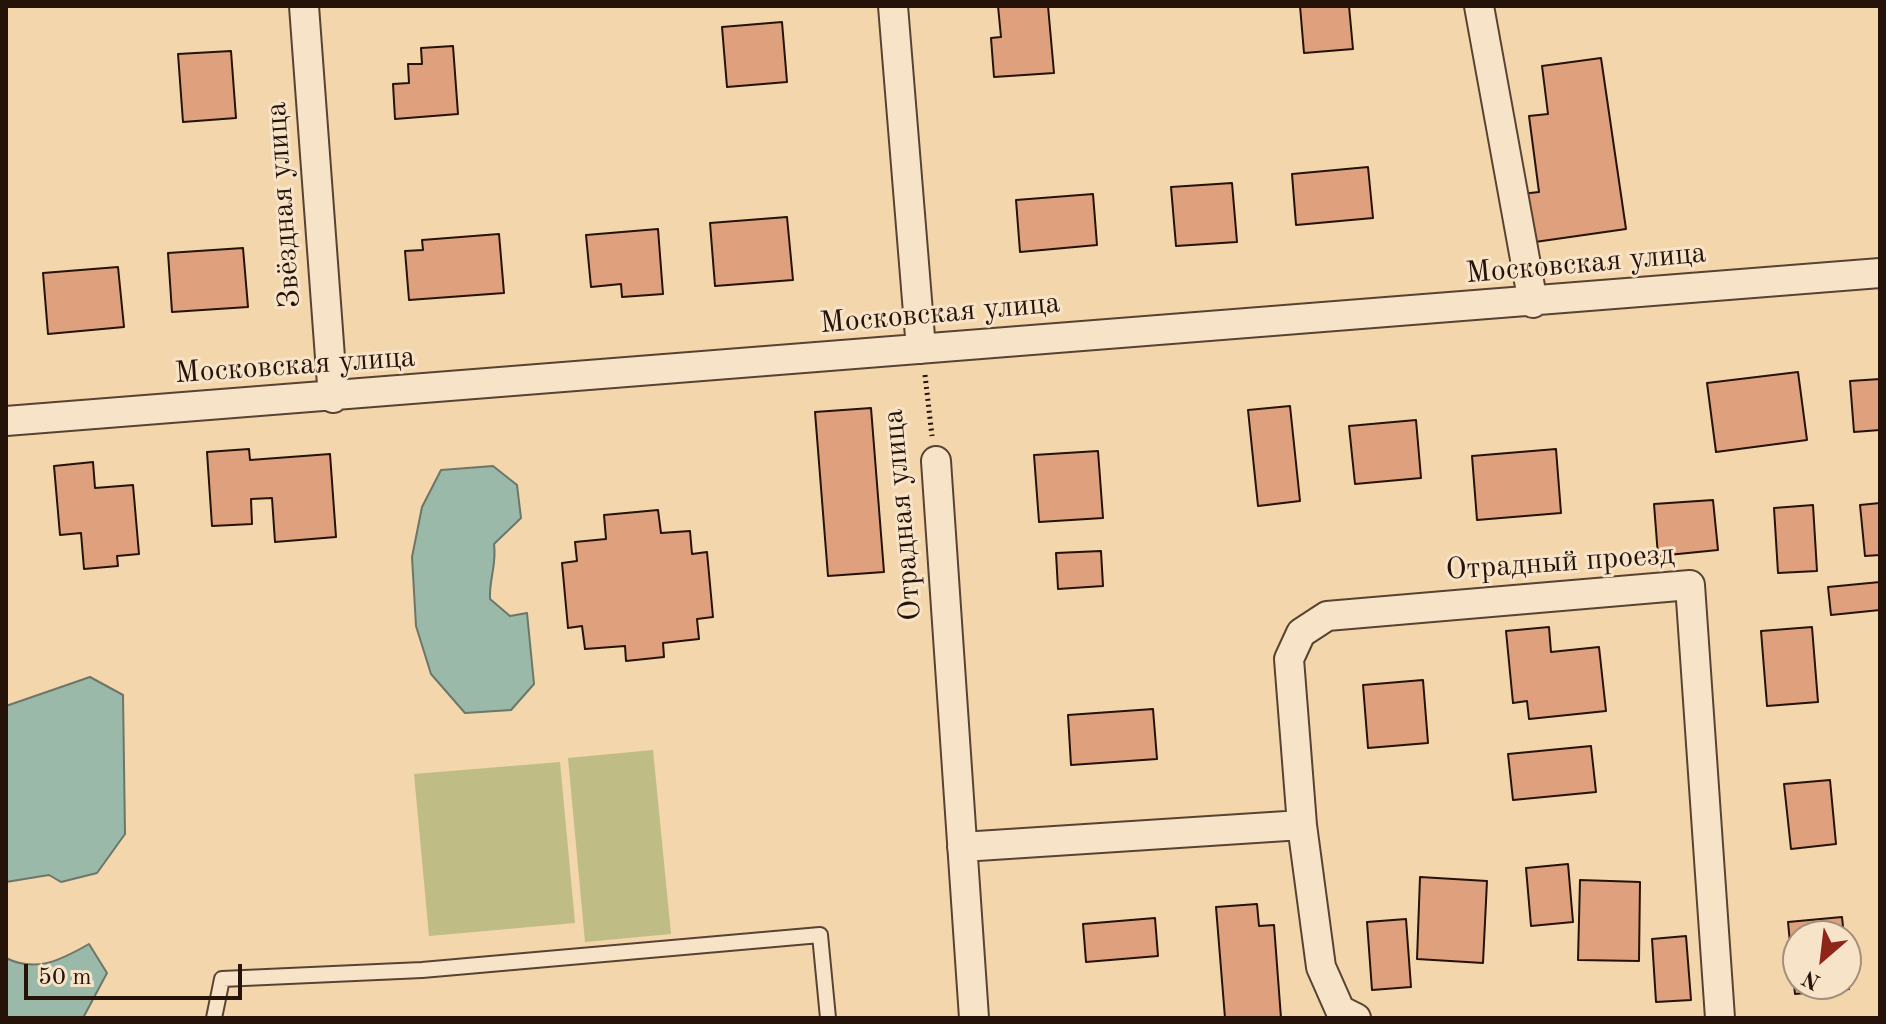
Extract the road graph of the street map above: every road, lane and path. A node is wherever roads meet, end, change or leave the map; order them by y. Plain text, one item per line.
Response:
1 (304, 6) edge
2 (893, 6) edge
3 (1479, 6) edge
4 (1880, 273) edge
5 (1533, 303) junction
6 (921, 349) junction
7 (333, 398) junction
8 (6, 421) edge
9 (936, 461) joint
10 (1302, 825) junction
11 (962, 847) junction
12 (214, 1018) edge
13 (828, 1018) edge
14 (974, 1018) edge
15 (1356, 1018) edge
16 (1720, 1018) edge

1 - 7 street, Звёздная улица
2 - 6 street
3 - 5 street
4 - 5 street, Московская улица
5 - 6 street, Московская улица
6 - 7 street, Московская улица
6 - 9 path, Отрадная улица
7 - 8 street, Московская улица
9 - 11 street, Отрадная улица
10 - 11 street
10 - 15 street, Отрадный проезд
10 - 16 street, Отрадный проезд
11 - 14 street, Отрадная улица
12 - 13 lane

